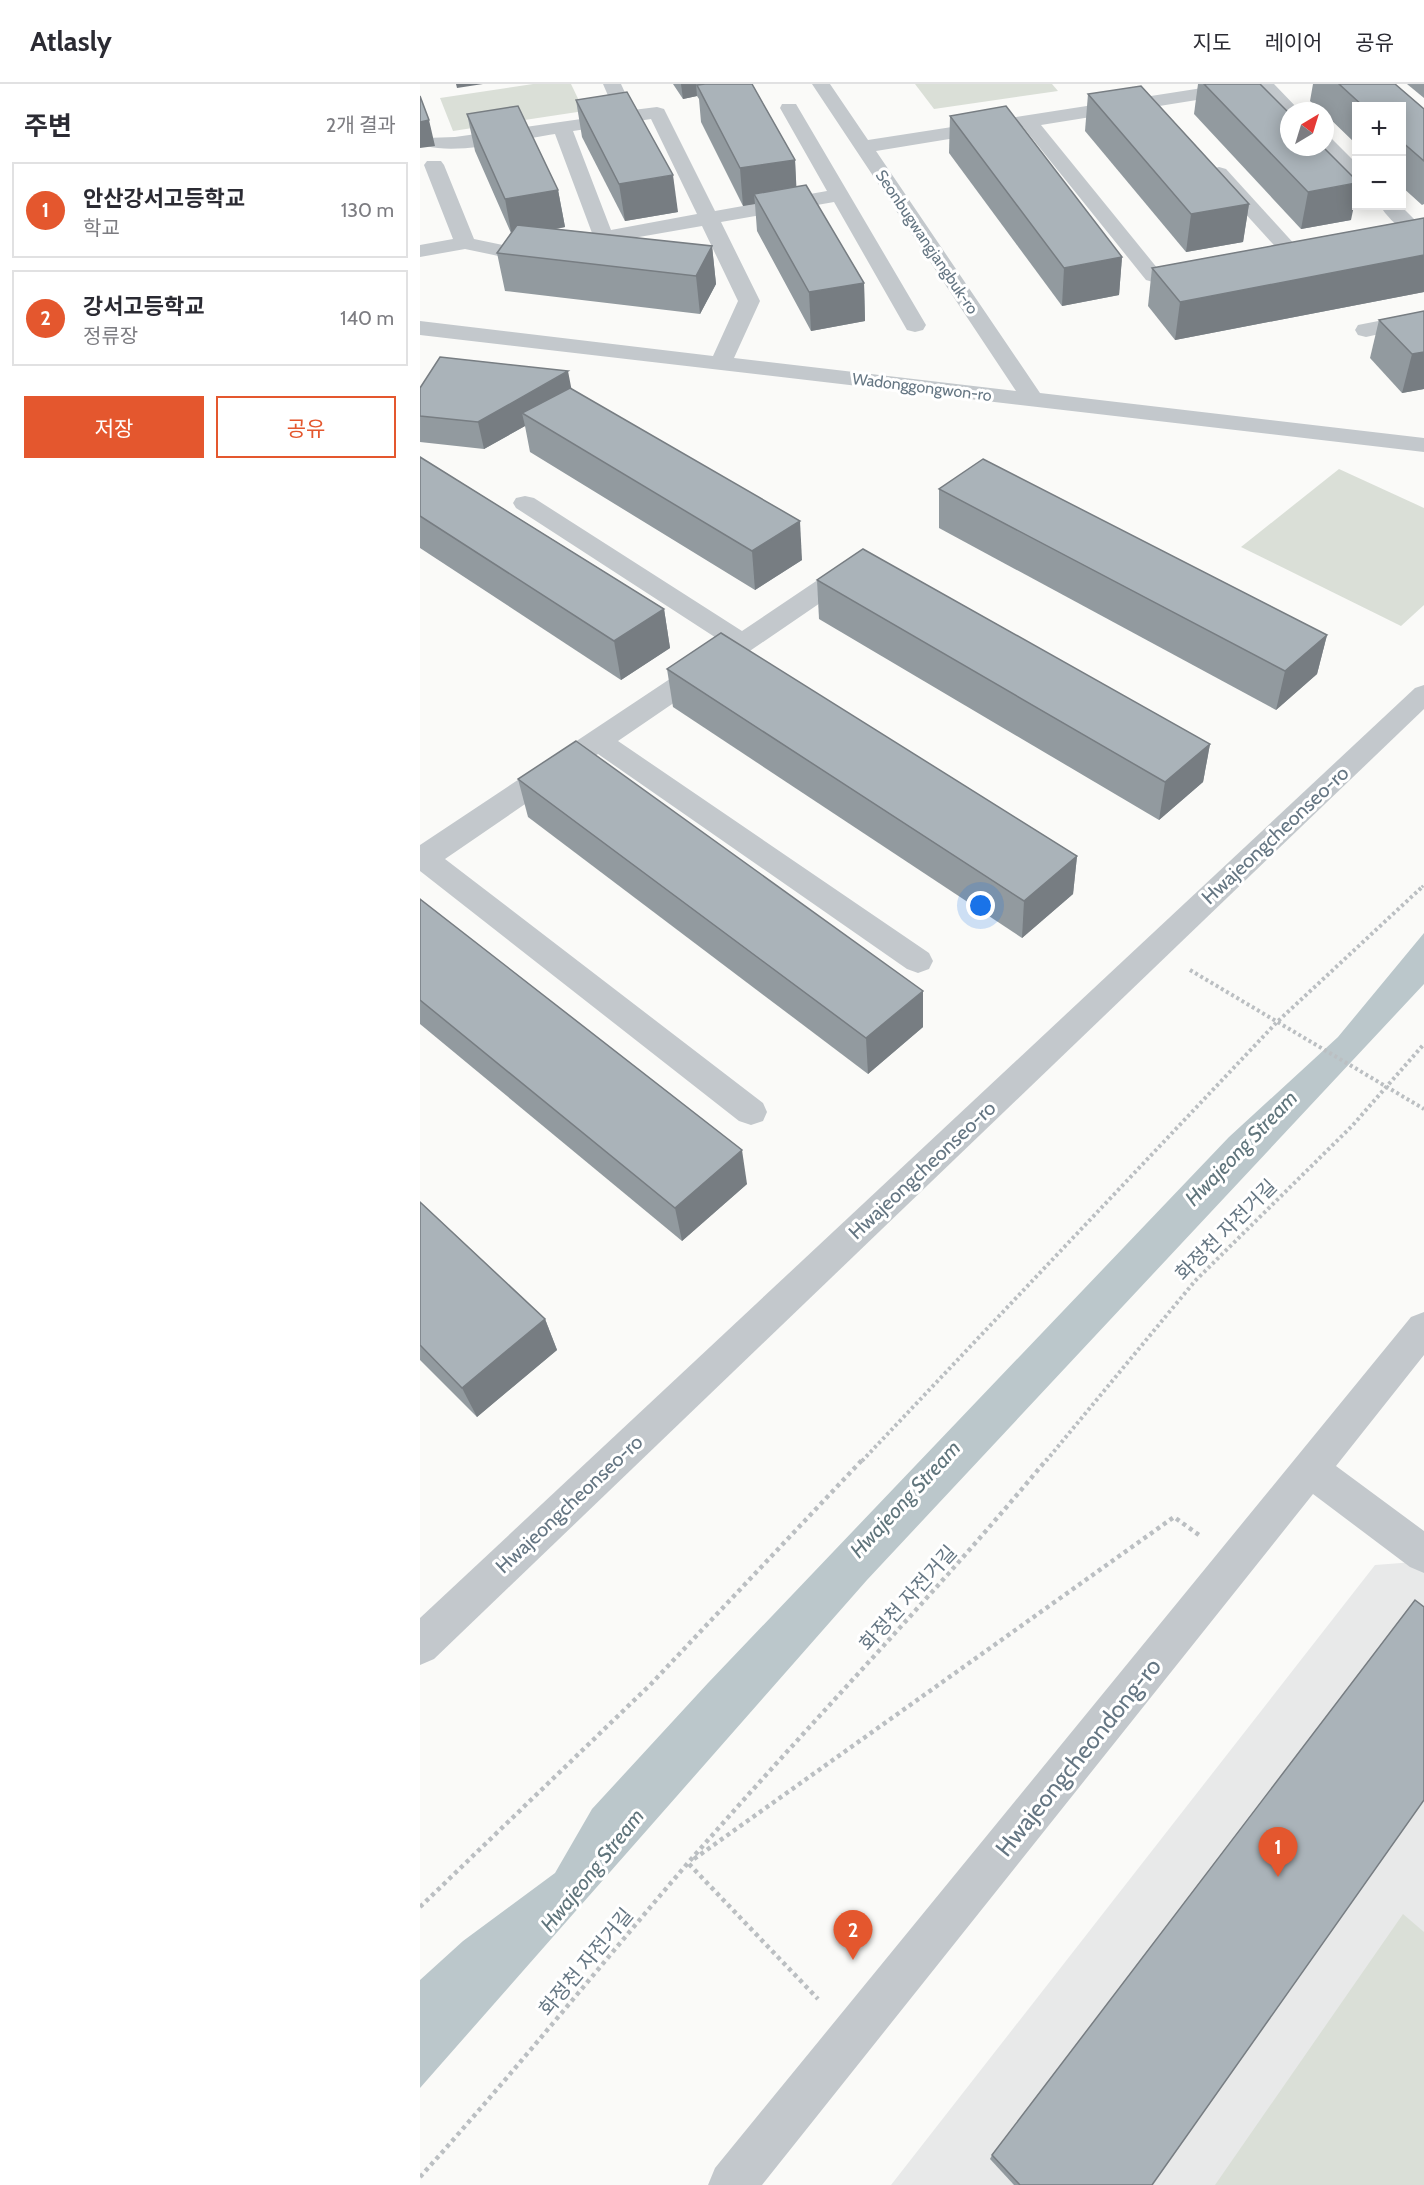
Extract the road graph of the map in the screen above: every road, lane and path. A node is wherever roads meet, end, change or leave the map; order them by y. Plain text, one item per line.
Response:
1 (612, 84) edge
2 (820, 84) edge
3 (1263, 84) edge
4 (1153, 101) junction
5 (1282, 102) edge
6 (789, 108) dead end
7 (627, 117) junction
8 (1169, 119) edge
9 (1028, 121) junction
10 (562, 127) junction
11 (433, 142) dead end
12 (863, 147) junction
13 (1334, 152) edge
14 (1209, 163) edge
15 (434, 165) dead end
16 (1352, 170) edge
17 (840, 195) junction
18 (1395, 210) edge
19 (708, 217) junction
20 (1419, 228) edge
21 (1392, 233) edge
22 (603, 236) junction
23 (465, 243) junction
24 (1313, 247) edge
25 (420, 251) edge
26 (1290, 251) junction
27 (1268, 255) edge
28 (1210, 266) edge
29 (1424, 318) edge
30 (915, 326) dead end
31 (421, 329) edge
32 (1366, 330) dead end
33 (721, 363) junction
34 (1034, 401) junction
35 (1424, 445) edge
36 (525, 502) dead end
37 (881, 562) edge
38 (742, 643) junction
39 (1424, 694) edge
40 (598, 741) junction
41 (422, 858) edge
42 (1424, 885) edge
43 (1155, 949) junction
44 (918, 961) dead end
45 (1277, 1022) junction
46 (1424, 1044) edge
47 (1386, 1086) junction
48 (1424, 1109) edge
49 (751, 1112) dead end
50 (1424, 1328) edge
51 (1310, 1469) junction
52 (1424, 1554) edge
53 (1236, 1562) junction
54 (420, 1645) edge
55 (688, 1863) junction
56 (420, 1906) edge
57 (852, 2036) junction
58 (420, 2178) edge
59 (732, 2185) edge

1 - 7 street
2 - 12 street, Seonbugwangjangbuk-ro
3 - 4 street
3 - 5 street
4 - 8 street
4 - 9 street
6 - 17 street
7 - 10 street
7 - 19 street
9 - 12 street
9 - 28 street
10 - 11 street
10 - 22 street
12 - 34 street, Seonbugwangjangbuk-ro
13 - 16 street
14 - 26 street
15 - 23 street
17 - 19 street
17 - 30 street
18 - 20 street
19 - 22 street
19 - 33 street
20 - 21 street
22 - 23 street
23 - 25 street
24 - 26 street
26 - 27 street
29 - 32 street
31 - 33 street, Wadonggongwon-ro
33 - 34 street, Wadonggongwon-ro
34 - 35 street, Wadonggongwon-ro
36 - 38 street
37 - 38 street
38 - 40 street
39 - 43 street, Hwajeongcheonseo-ro
40 - 41 street
40 - 44 street
41 - 49 street
42 - 45 path
43 - 45 path
43 - 54 street, Hwajeongcheonseo-ro
45 - 47 path
45 - 56 path
46 - 47 path, 화정천 자전거길
47 - 48 path
47 - 55 path, 화정천 자전거길
50 - 51 street, Hwajeongcheondong-ro
51 - 52 street
51 - 53 street, Hwajeongcheondong-ro
53 - 55 path
53 - 57 street, Hwajeongcheondong-ro
55 - 57 path
55 - 58 path, 화정천 자전거길
57 - 59 street, Hwajeongcheondong-ro

